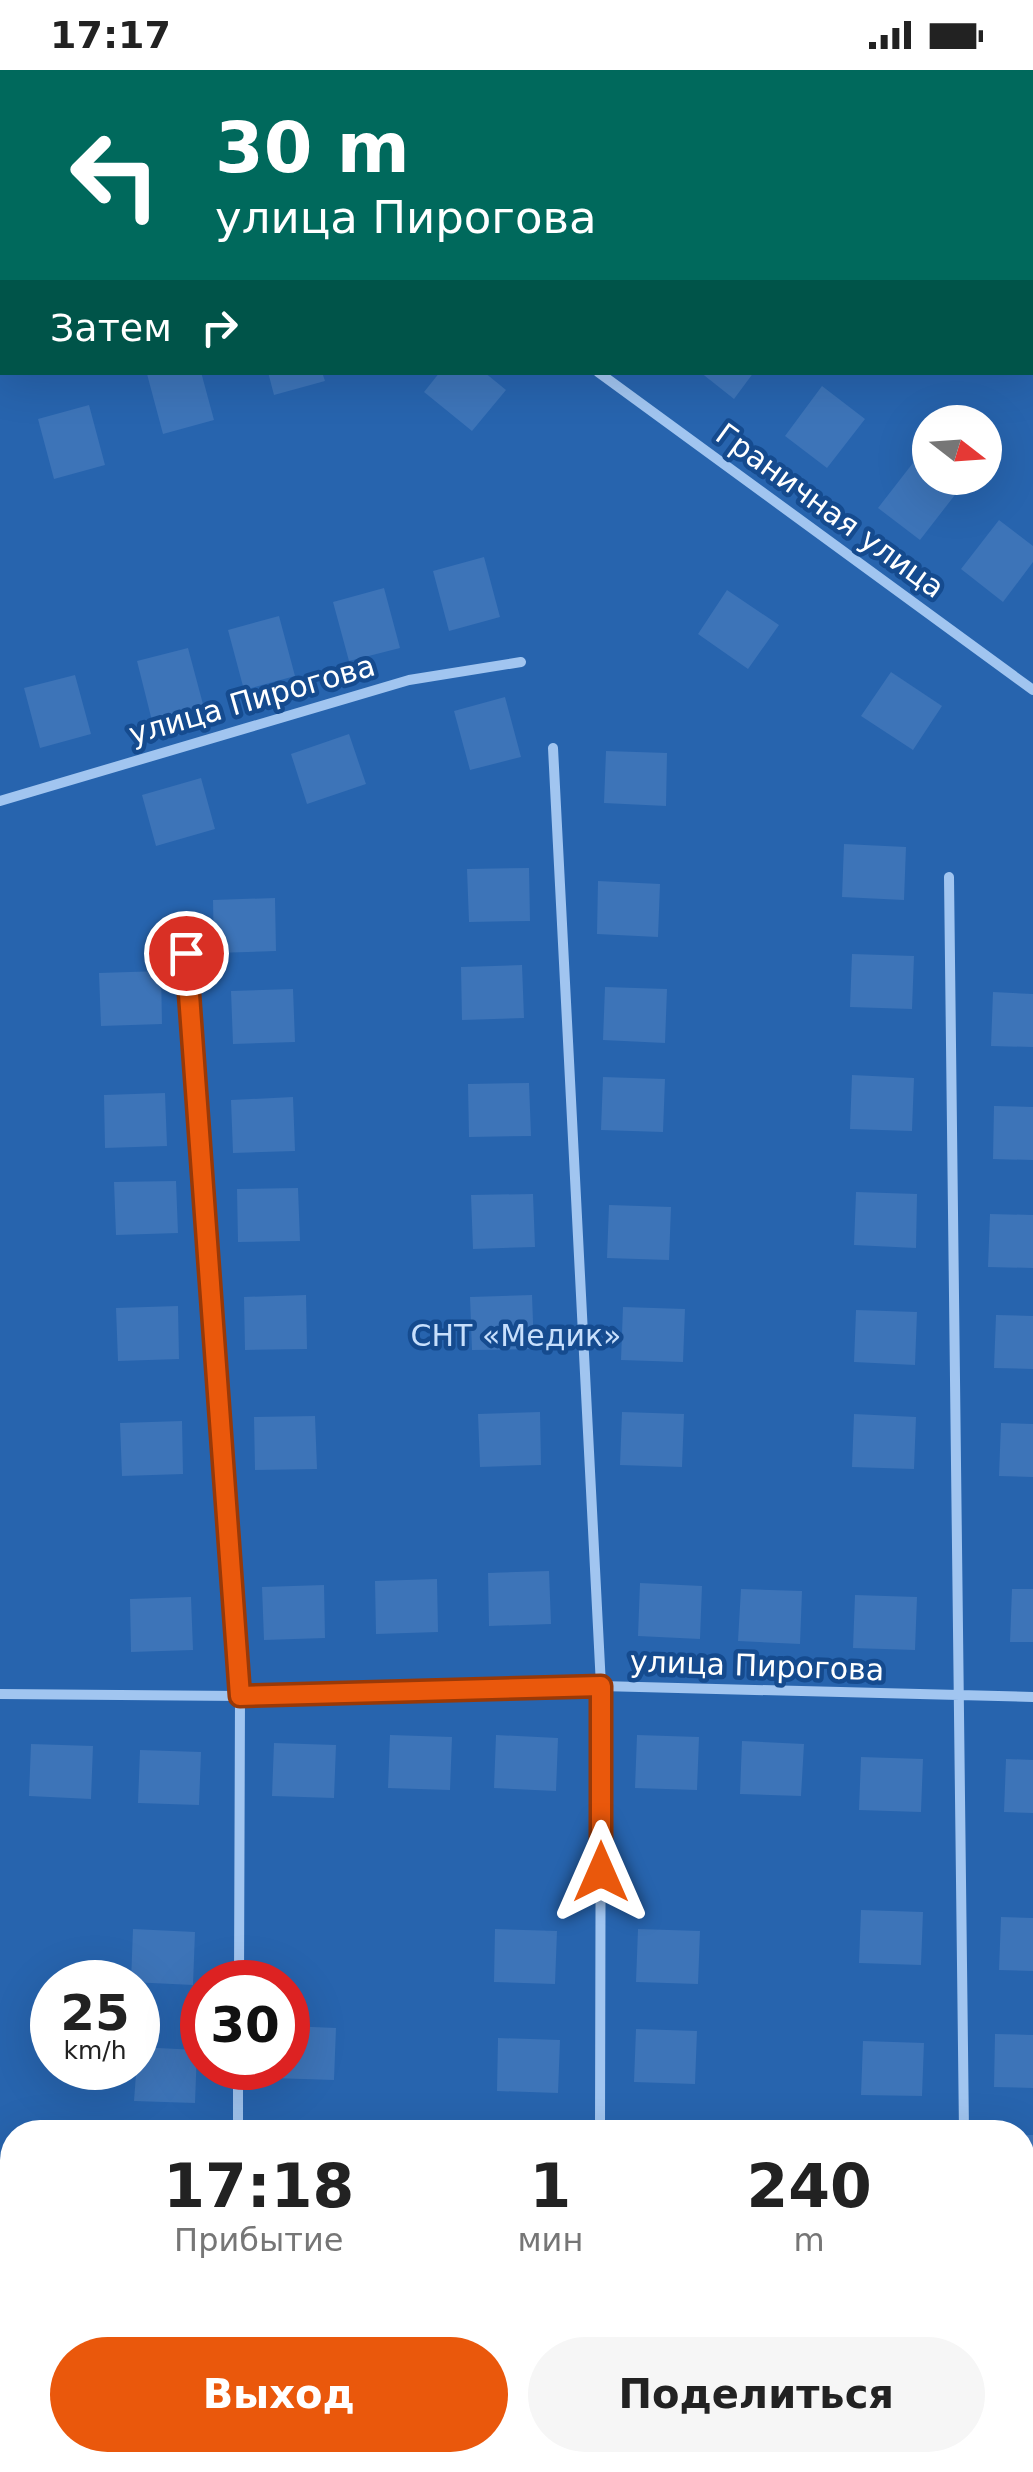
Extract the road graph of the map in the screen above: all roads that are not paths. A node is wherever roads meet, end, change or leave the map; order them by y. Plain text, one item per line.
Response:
1 (602, 375) edge
2 (522, 662) dead end
3 (1033, 690) edge
4 (554, 748) dead end
5 (0, 801) edge
6 (949, 877) dead end
7 (186, 953) dead end
8 (601, 1686) junction
9 (0, 1694) edge
10 (240, 1696) junction
11 (1033, 1697) edge
12 (957, 1698) junction
13 (238, 1960) edge
14 (238, 2090) edge
15 (238, 2120) edge
16 (600, 2120) edge
17 (964, 2120) edge

1 - 3 street, Граничная улица
2 - 5 street, улица Пирогова
4 - 8 street
6 - 12 street
7 - 10 street
8 - 10 street, улица Пирогова
8 - 12 street, улица Пирогова
8 - 16 street
9 - 10 street, улица Пирогова
10 - 13 street
11 - 12 street, улица Пирогова
12 - 17 street
14 - 15 street

